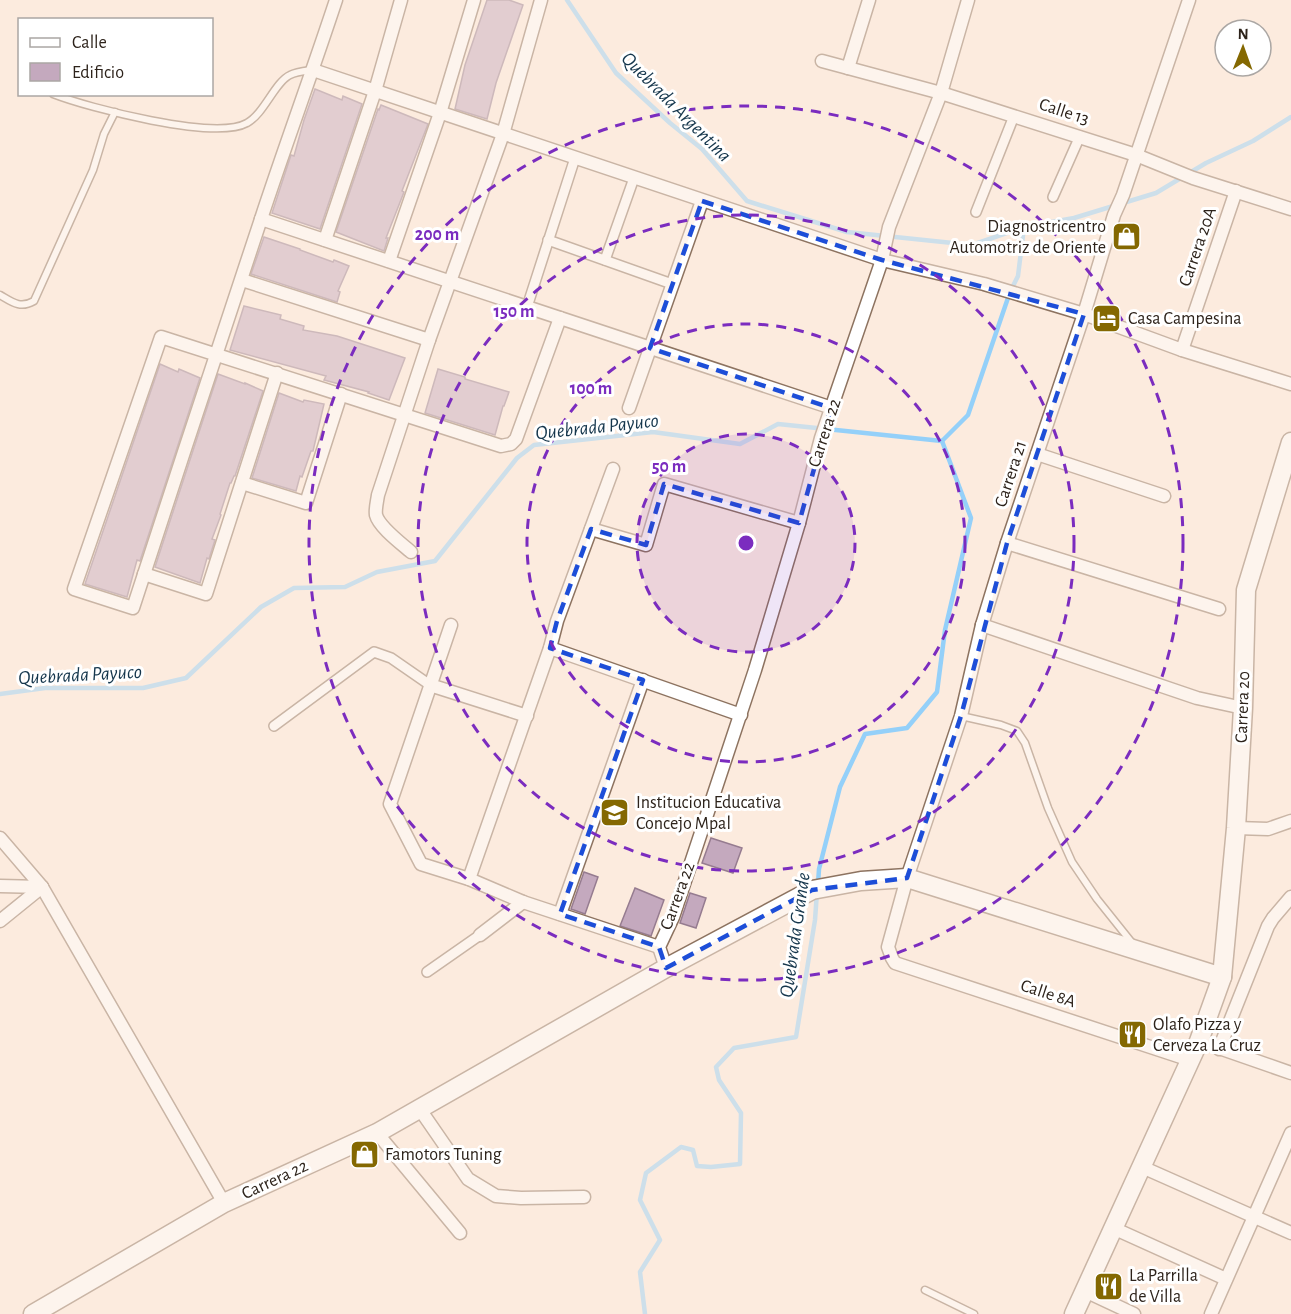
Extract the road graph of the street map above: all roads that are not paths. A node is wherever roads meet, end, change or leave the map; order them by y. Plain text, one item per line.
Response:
1 (336, 0) edge
2 (401, 0) edge
3 (474, 0) edge
4 (541, 0) edge
5 (869, 0) edge
6 (968, 0) edge
7 (1189, 0) edge
8 (822, 62) dead end
9 (848, 68) junction
10 (313, 69) junction
11 (375, 91) junction
12 (941, 93) junction
13 (59, 96) edge
14 (115, 112) junction
15 (440, 113) junction
16 (1014, 116) junction
17 (503, 134) junction
18 (1080, 136) junction
19 (1136, 155) junction
20 (575, 158) junction
21 (634, 178) junction
22 (1236, 191) junction
23 (1053, 197) dead end
24 (702, 201) junction
25 (1291, 209) edge
26 (976, 212) dead end
27 (261, 219) junction
28 (325, 240) junction
29 (548, 240) junction
30 (605, 260) junction
31 (882, 260) junction
32 (389, 261) junction
33 (242, 280) junction
34 (450, 282) junction
35 (672, 284) junction
36 (0, 295) edge
37 (526, 307) junction
38 (1084, 314) junction
39 (560, 318) junction
40 (429, 340) junction
41 (650, 348) junction
42 (1182, 350) junction
43 (216, 353) junction
44 (277, 373) junction
45 (1291, 384) edge
46 (341, 394) junction
47 (629, 408) dead end
48 (830, 414) junction
49 (404, 415) junction
50 (1291, 442) edge
51 (1037, 454) junction
52 (613, 469) dead end
53 (242, 483) junction
54 (1164, 496) dead end
55 (799, 523) junction
56 (591, 529) junction
57 (1007, 543) junction
58 (411, 552) dead end
59 (144, 574) junction
60 (1219, 609) dead end
61 (451, 625) dead end
62 (982, 625) junction
63 (550, 648) junction
64 (643, 680) junction
65 (430, 685) junction
66 (1243, 708) junction
67 (741, 715) junction
68 (527, 716) junction
69 (961, 716) junction
70 (274, 726) dead end
71 (1291, 821) edge
72 (1236, 828) junction
73 (0, 838) edge
74 (907, 878) junction
75 (469, 879) junction
76 (0, 886) edge
77 (42, 887) junction
78 (1291, 897) edge
79 (523, 902) junction
80 (560, 914) junction
81 (0, 921) edge
82 (480, 935) joint
83 (659, 947) junction
84 (1139, 951) junction
85 (896, 963) joint
86 (666, 968) junction
87 (427, 972) dead end
88 (1222, 977) junction
89 (1199, 1041) junction
90 (1219, 1048) junction
91 (1190, 1060) junction
92 (1291, 1073) edge
93 (419, 1108) junction
94 (377, 1133) junction
95 (1291, 1133) edge
96 (1286, 1157) edge
97 (1142, 1167) junction
98 (584, 1197) dead end
99 (224, 1203) junction
100 (1254, 1217) junction
101 (1113, 1228) junction
102 (460, 1233) dead end
103 (1291, 1233) edge
104 (1226, 1279) junction
105 (925, 1290) dead end
106 (1085, 1292) junction
107 (59, 1307) edge
108 (33, 1314) edge
109 (974, 1314) edge
110 (1074, 1314) edge
111 (1134, 1314) edge
112 (1211, 1314) edge

1 - 10 street
2 - 11 street
3 - 15 street
4 - 17 street
5 - 9 street
6 - 12 street, Carrera 22
7 - 19 street, Carrera 21
8 - 9 street, Calle 13
9 - 12 street, Calle 13
10 - 11 street
10 - 14 lane
10 - 27 street
11 - 15 street
11 - 28 street
12 - 16 street, Calle 13
12 - 31 street, Carrera 22
13 - 14 lane
14 - 36 lane
15 - 17 street
15 - 32 street
16 - 18 street, Calle 13
16 - 26 street
17 - 20 street
17 - 34 street
18 - 19 street, Calle 13
18 - 23 street
19 - 22 street, Calle 13
19 - 38 street, Carrera 21
20 - 21 street
20 - 29 street
21 - 24 street
21 - 30 street
22 - 25 street, Calle 13
22 - 42 street, Carrera 20A
24 - 31 street
24 - 35 street
27 - 28 street
27 - 33 street
28 - 32 street
29 - 30 street
29 - 37 street
30 - 35 street
31 - 38 street
31 - 48 street, Carrera 22
32 - 34 street
33 - 40 street
33 - 43 street
34 - 37 street
34 - 40 street
35 - 41 street
37 - 39 street
38 - 42 street
38 - 51 street, Carrera 21
39 - 41 street
39 - 49 street
40 - 49 street
41 - 47 street
41 - 48 street
42 - 45 street
43 - 44 street
43 - 59 street
43 - 59 street
44 - 46 street
44 - 53 street
46 - 49 street
46 - 53 street
48 - 55 street, Carrera 22
49 - 58 street
50 - 66 main road, Carrera 20
51 - 54 street
51 - 57 street, Carrera 21
52 - 56 street
53 - 59 street
55 - 56 street
55 - 67 street, Carrera 22
56 - 63 street
57 - 60 street
57 - 62 street, Carrera 21
61 - 65 street
62 - 66 street
62 - 69 street, Carrera 21
63 - 64 street
63 - 68 street
64 - 67 street
64 - 80 street
65 - 68 street
65 - 70 street
65 - 75 street
66 - 72 main road, Carrera 20
67 - 83 street, Carrera 22
68 - 75 street
69 - 74 street, Carrera 21
69 - 84 lane
71 - 72 street
72 - 88 main road, Carrera 20
73 - 77 street
74 - 84 main road
74 - 85 street, Carrera 21
74 - 86 main road
75 - 79 street
76 - 77 street
77 - 81 street
77 - 99 street
78 - 90 street
79 - 80 street
79 - 82 street
80 - 83 street
82 - 87 street
83 - 86 street, Carrera 22
84 - 88 main road
85 - 91 street, Calle 8A
86 - 93 main road, Carrera 22
88 - 89 main road, Carrera 20
89 - 90 street
89 - 91 main road, Carrera 20
90 - 92 street
91 - 97 main road, Carrera 20
93 - 94 main road, Carrera 22
93 - 98 street
94 - 99 main road, Carrera 22
94 - 102 street
95 - 96 street
96 - 100 street
97 - 100 street
97 - 101 main road, Carrera 20
99 - 107 main road, Carrera 22
100 - 103 street
100 - 104 street
101 - 104 street
101 - 106 main road, Carrera 20
104 - 112 street
105 - 109 lane
106 - 110 main road, Carrera 20
106 - 111 street
107 - 108 main road, Carrera 22

